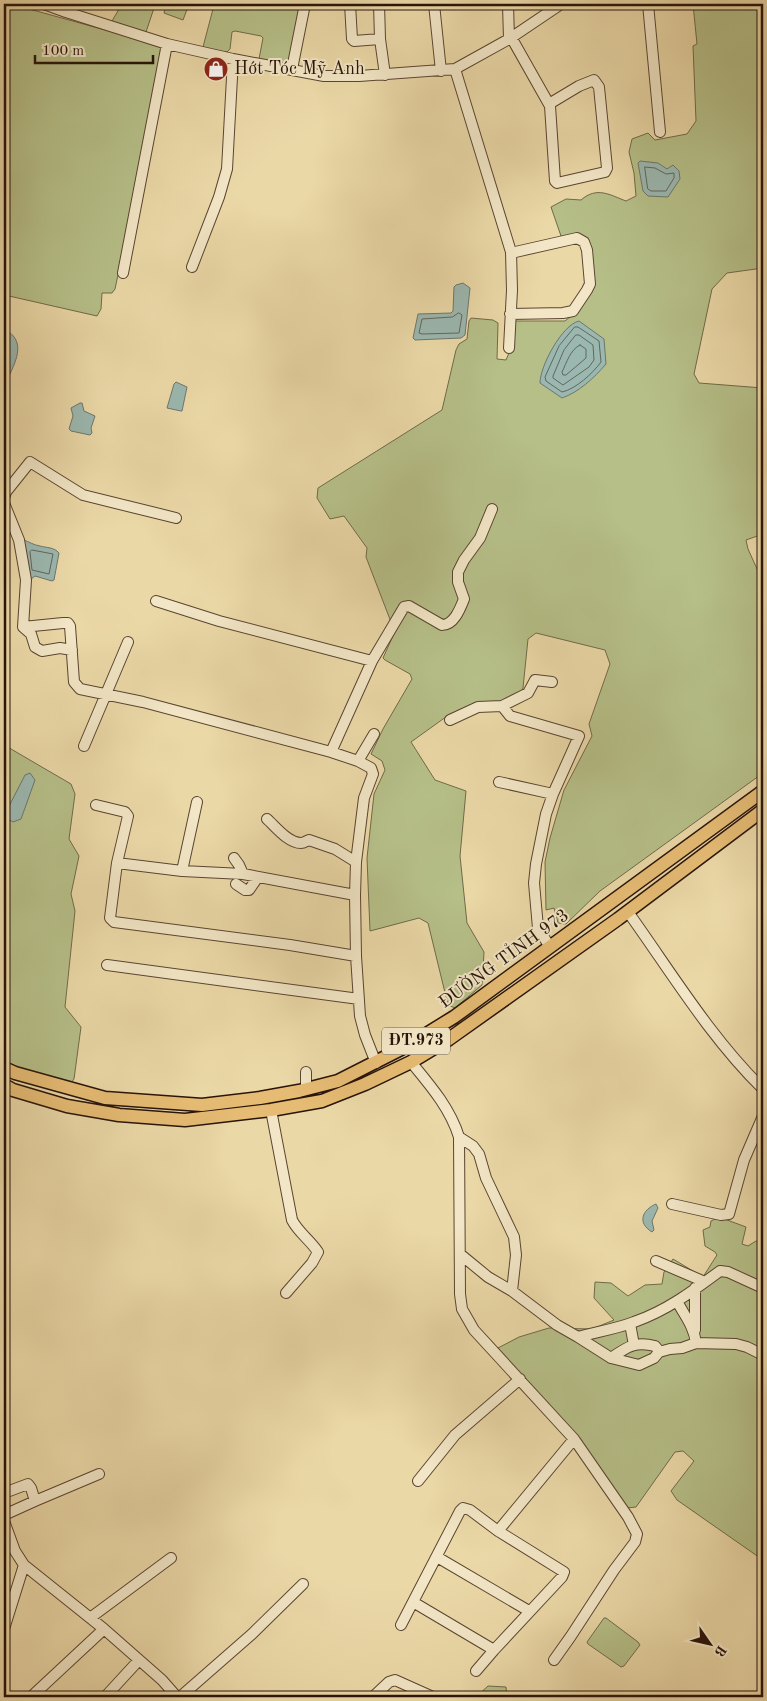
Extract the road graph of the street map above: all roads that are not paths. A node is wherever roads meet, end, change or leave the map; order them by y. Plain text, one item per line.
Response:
1 (44, 4) edge
2 (304, 4) edge
3 (350, 4) edge
4 (379, 4) edge
5 (434, 4) edge
6 (508, 4) edge
7 (561, 4) edge
8 (648, 4) edge
9 (68, 8) edge
10 (380, 38) junction
11 (510, 38) junction
12 (167, 44) junction
13 (233, 59) junction
14 (292, 69) junction
15 (455, 69) junction
16 (440, 71) junction
17 (385, 75) junction
18 (549, 104) junction
19 (660, 132) dead end
20 (511, 253) junction
21 (192, 267) dead end
22 (123, 273) dead end
23 (510, 314) junction
24 (509, 348) dead end
25 (4, 498) edge
26 (4, 503) edge
27 (492, 509) dead end
28 (176, 518) dead end
29 (156, 601) dead end
30 (23, 627) junction
31 (128, 642) dead end
32 (72, 650) junction
33 (372, 661) junction
34 (552, 682) dead end
35 (106, 694) junction
36 (502, 706) junction
37 (450, 720) dead end
38 (374, 734) dead end
39 (84, 746) dead end
40 (332, 752) junction
41 (358, 761) junction
42 (499, 782) dead end
43 (763, 791) edge
44 (553, 794) junction
45 (197, 802) dead end
46 (96, 805) dead end
47 (763, 810) edge
48 (267, 819) dead end
49 (234, 858) dead end
50 (356, 862) junction
51 (118, 863) junction
52 (182, 871) junction
53 (243, 874) junction
54 (258, 877) junction
55 (236, 884) dead end
56 (355, 895) junction
57 (628, 912) junction
58 (550, 947) junction
59 (356, 956) junction
60 (561, 958) junction
61 (107, 965) dead end
62 (359, 999) junction
63 (412, 1062) junction
64 (376, 1063) junction
65 (4, 1068) edge
66 (306, 1072) dead end
67 (4, 1085) edge
68 (306, 1089) junction
69 (763, 1089) edge
70 (271, 1110) junction
71 (763, 1116) edge
72 (459, 1137) junction
73 (672, 1204) dead end
74 (460, 1254) junction
75 (656, 1261) dead end
76 (705, 1282) junction
77 (695, 1288) junction
78 (763, 1288) edge
79 (512, 1291) junction
80 (286, 1293) dead end
81 (677, 1301) junction
82 (630, 1324) junction
83 (578, 1337) junction
84 (695, 1338) junction
85 (634, 1345) junction
86 (660, 1352) junction
87 (763, 1356) edge
88 (611, 1358) junction
89 (520, 1379) junction
90 (574, 1439) junction
91 (99, 1474) dead end
92 (418, 1481) dead end
93 (4, 1493) edge
94 (35, 1501) junction
95 (4, 1515) edge
96 (4, 1521) edge
97 (498, 1531) junction
98 (437, 1557) junction
99 (171, 1558) dead end
100 (24, 1565) junction
101 (303, 1584) dead end
102 (413, 1602) junction
103 (529, 1612) junction
104 (90, 1618) junction
105 (401, 1625) dead end
106 (4, 1629) edge
107 (104, 1629) junction
108 (494, 1650) junction
109 (139, 1660) junction
110 (554, 1660) dead end
111 (476, 1671) dead end
112 (31, 1697) edge
113 (105, 1697) edge
114 (178, 1697) edge
115 (373, 1697) edge
116 (433, 1697) edge

1 - 9 street
2 - 14 street
3 - 10 street
4 - 10 street
5 - 16 street
6 - 11 street
7 - 11 street
8 - 19 street
9 - 12 street
10 - 17 street
11 - 15 street
11 - 18 street
12 - 13 street
12 - 22 street
13 - 14 street
13 - 21 street
14 - 17 street
15 - 16 street
15 - 20 street
16 - 17 street
18 - 18 street
20 - 23 street
20 - 23 street
23 - 24 street
25 - 28 street
26 - 30 street
27 - 33 street
29 - 33 street
30 - 32 street
30 - 32 street
31 - 35 street
32 - 35 street
33 - 40 street
34 - 36 street
35 - 39 street
35 - 40 street
36 - 37 street
36 - 44 street
38 - 41 street
40 - 41 street
41 - 50 street
42 - 44 street
43 - 58 main road, ĐƯỜNG TỈNH 973 / ĐT.973
44 - 58 street
45 - 52 street
46 - 51 street
47 - 57 main road, ĐƯỜNG TỈNH 973 / ĐT.973
48 - 50 street
49 - 53 street
50 - 56 street
51 - 52 street
51 - 59 street
52 - 53 street
53 - 54 street
54 - 55 street
54 - 56 street
56 - 59 street
57 - 60 main road, ĐƯỜNG TỈNH 973 / ĐT.973
57 - 69 street
58 - 60 main road
58 - 64 main road, ĐƯỜNG TỈNH 973 / ĐT.973
59 - 62 street
60 - 63 main road, ĐƯỜNG TỈNH 973 / ĐT.973
61 - 62 street
62 - 64 street
63 - 70 main road, ĐƯỜNG TỈNH 973 / ĐT.973
63 - 72 street
64 - 68 main road, ĐƯỜNG TỈNH 973 / ĐT.973
65 - 68 main road, ĐƯỜNG TỈNH 973 / ĐT.973
66 - 68 street
67 - 70 main road, ĐƯỜNG TỈNH 973 / ĐT.973
70 - 80 street
71 - 73 street
72 - 74 street
72 - 79 street
74 - 79 street
74 - 89 street
75 - 76 street
76 - 77 street
76 - 78 street
77 - 81 street
77 - 84 street
79 - 83 street
81 - 82 street
81 - 84 street
82 - 83 street
82 - 85 street
83 - 88 street
84 - 86 street
84 - 87 street
85 - 86 street
85 - 88 street
86 - 88 street
89 - 90 street
89 - 92 street
90 - 97 street
90 - 110 street
91 - 94 street
93 - 94 street
94 - 95 street
96 - 100 street
97 - 98 street
97 - 103 street
98 - 102 street
98 - 103 street
99 - 104 street
100 - 104 street
100 - 106 street
101 - 114 street
102 - 105 street
102 - 108 street
103 - 108 street
104 - 107 street
107 - 109 street
107 - 112 street
108 - 111 street
109 - 113 street
109 - 114 street
115 - 116 street

